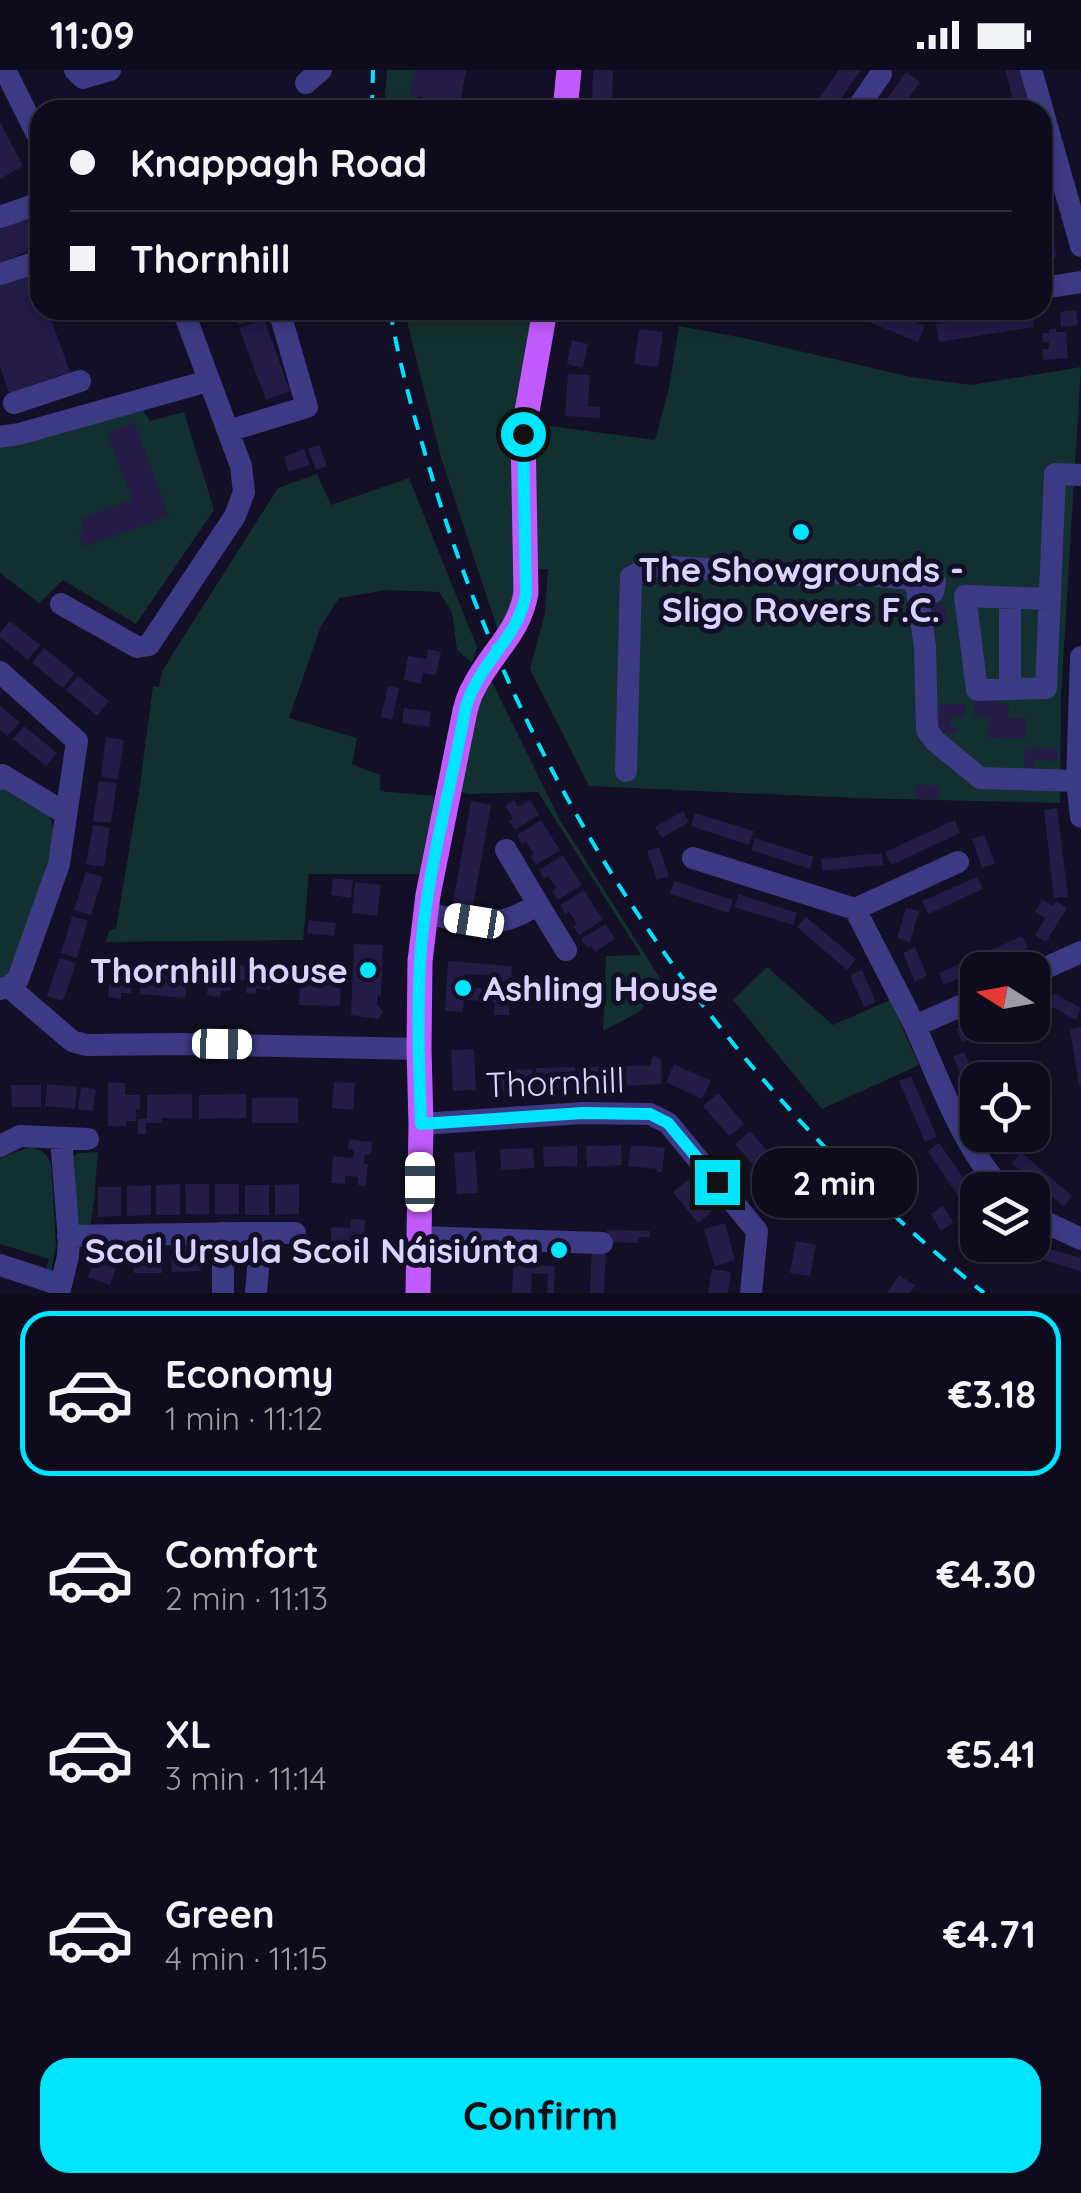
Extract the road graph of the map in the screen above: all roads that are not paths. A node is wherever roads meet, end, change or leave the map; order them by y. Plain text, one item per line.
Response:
1 (6, 70) edge
2 (75, 70) edge
3 (110, 70) edge
4 (569, 70) edge
5 (1034, 71) edge
6 (882, 74) dead end
7 (566, 100) edge
8 (863, 100) edge
9 (1042, 100) edge
10 (30, 119) edge
11 (1052, 138) edge
12 (30, 206) edge
13 (0, 217) edge
14 (1081, 246) edge
15 (30, 264) edge
16 (0, 274) edge
17 (1081, 282) edge
18 (1052, 286) edge
19 (187, 320) edge
20 (283, 320) edge
21 (543, 320) edge
22 (208, 380) junction
23 (80, 381) dead end
24 (14, 403) dead end
25 (228, 431) junction
26 (0, 437) edge
27 (1081, 475) edge
28 (1010, 598) junction
29 (1050, 599) junction
30 (61, 604) dead end
31 (1081, 657) edge
32 (0, 672) edge
33 (1010, 688) junction
34 (626, 772) dead end
35 (0, 779) edge
36 (1077, 781) junction
37 (65, 813) junction
38 (1081, 818) edge
39 (506, 850) dead end
40 (693, 858) dead end
41 (958, 862) dead end
42 (538, 904) junction
43 (855, 909) junction
44 (426, 914) junction
45 (566, 950) dead end
46 (1081, 952) edge
47 (1050, 966) edge
48 (4, 988) edge
49 (960, 1006) edge
50 (915, 1026) junction
51 (418, 1048) junction
52 (421, 1124) junction
53 (60, 1138) junction
54 (88, 1139) dead end
55 (0, 1146) edge
56 (990, 1172) edge
57 (1050, 1224) edge
58 (223, 1233) junction
59 (248, 1233) junction
60 (296, 1233) dead end
61 (68, 1236) junction
62 (420, 1236) junction
63 (1081, 1239) edge
64 (602, 1243) dead end
65 (0, 1265) edge
66 (60, 1289) edge
67 (223, 1293) edge
68 (256, 1293) edge
69 (418, 1293) edge
70 (751, 1293) edge

1 - 10 street
2 - 3 street
4 - 7 main road
5 - 9 street
6 - 8 street
11 - 14 street
12 - 13 street
15 - 16 street
17 - 18 street
19 - 22 street
20 - 25 street
21 - 44 main road
22 - 25 street
22 - 26 street
23 - 24 street
25 - 30 street
27 - 29 street
28 - 29 street
28 - 33 street
28 - 33 street
29 - 33 street
31 - 36 street
32 - 37 street
34 - 36 street
35 - 37 street
36 - 38 street
37 - 48 street
39 - 42 street
40 - 43 street
41 - 43 street
42 - 44 street
42 - 45 street
43 - 50 street
44 - 51 main road
46 - 47 street
48 - 51 street
49 - 50 street
50 - 56 street
51 - 52 main road
52 - 62 main road
52 - 70 street, Thornhill
53 - 54 street
53 - 55 street
53 - 61 street
57 - 63 street
58 - 59 street
58 - 61 street
58 - 67 street
59 - 60 street
59 - 68 street
61 - 66 street
62 - 64 street
62 - 69 main road
65 - 66 street

